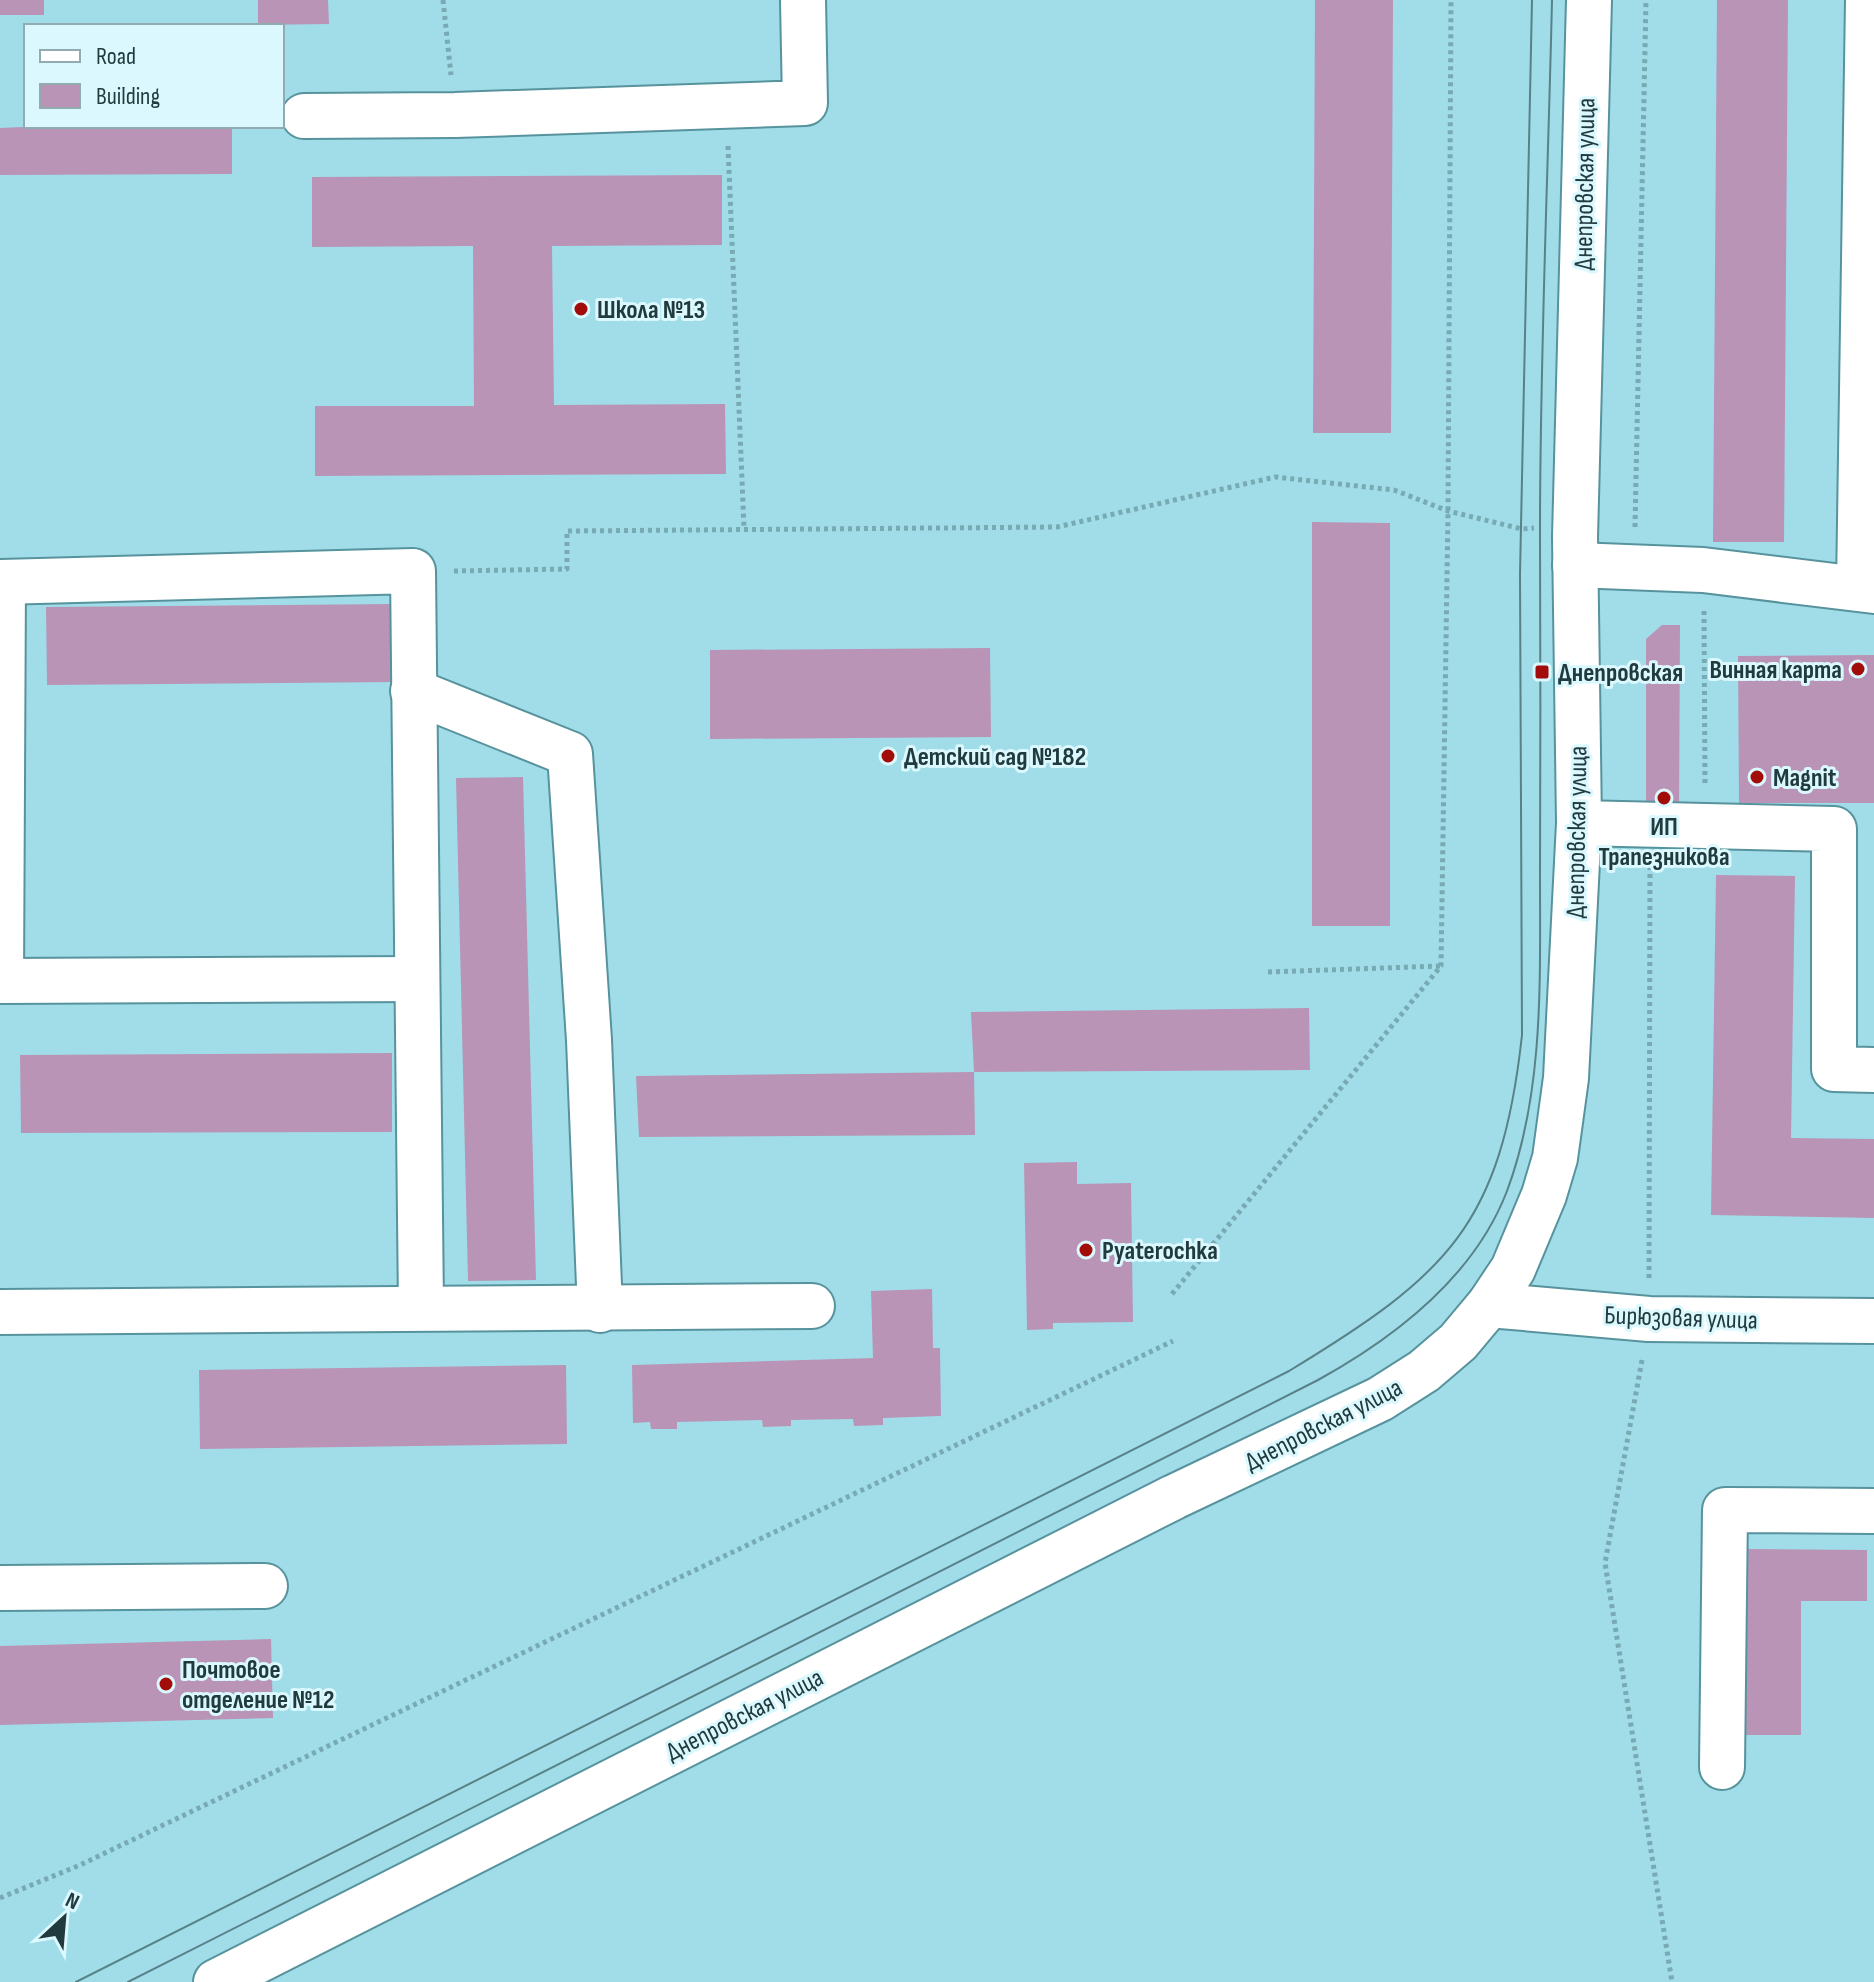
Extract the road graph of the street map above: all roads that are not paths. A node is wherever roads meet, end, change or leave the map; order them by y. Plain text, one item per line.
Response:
1 (803, 0) edge
2 (1589, 0) edge
3 (1868, 0) edge
4 (304, 116) dead end
5 (1575, 551) junction
6 (2, 582) edge
7 (1866, 589) edge
8 (413, 691) junction
9 (1579, 823) junction
10 (417, 979) junction
11 (0, 982) edge
12 (1874, 1070) edge
13 (1489, 1305) junction
14 (812, 1306) dead end
15 (421, 1308) junction
16 (600, 1310) junction
17 (0, 1312) edge
18 (1874, 1321) edge
19 (1874, 1511) edge
20 (265, 1586) dead end
21 (0, 1588) edge
22 (1722, 1767) dead end
23 (216, 1982) edge

1 - 4 street
2 - 5 street, Днепровская улица
3 - 7 street
5 - 7 street
5 - 9 street, Днепровская улица
6 - 8 street
6 - 11 street
8 - 10 street
8 - 16 street
9 - 12 street
9 - 13 street, Днепровская улица
10 - 11 street
10 - 15 street
13 - 18 street, Бирюзовая улица
13 - 23 street, Днепровская улица
14 - 16 street
15 - 16 street
15 - 17 street
19 - 22 street
20 - 21 street

